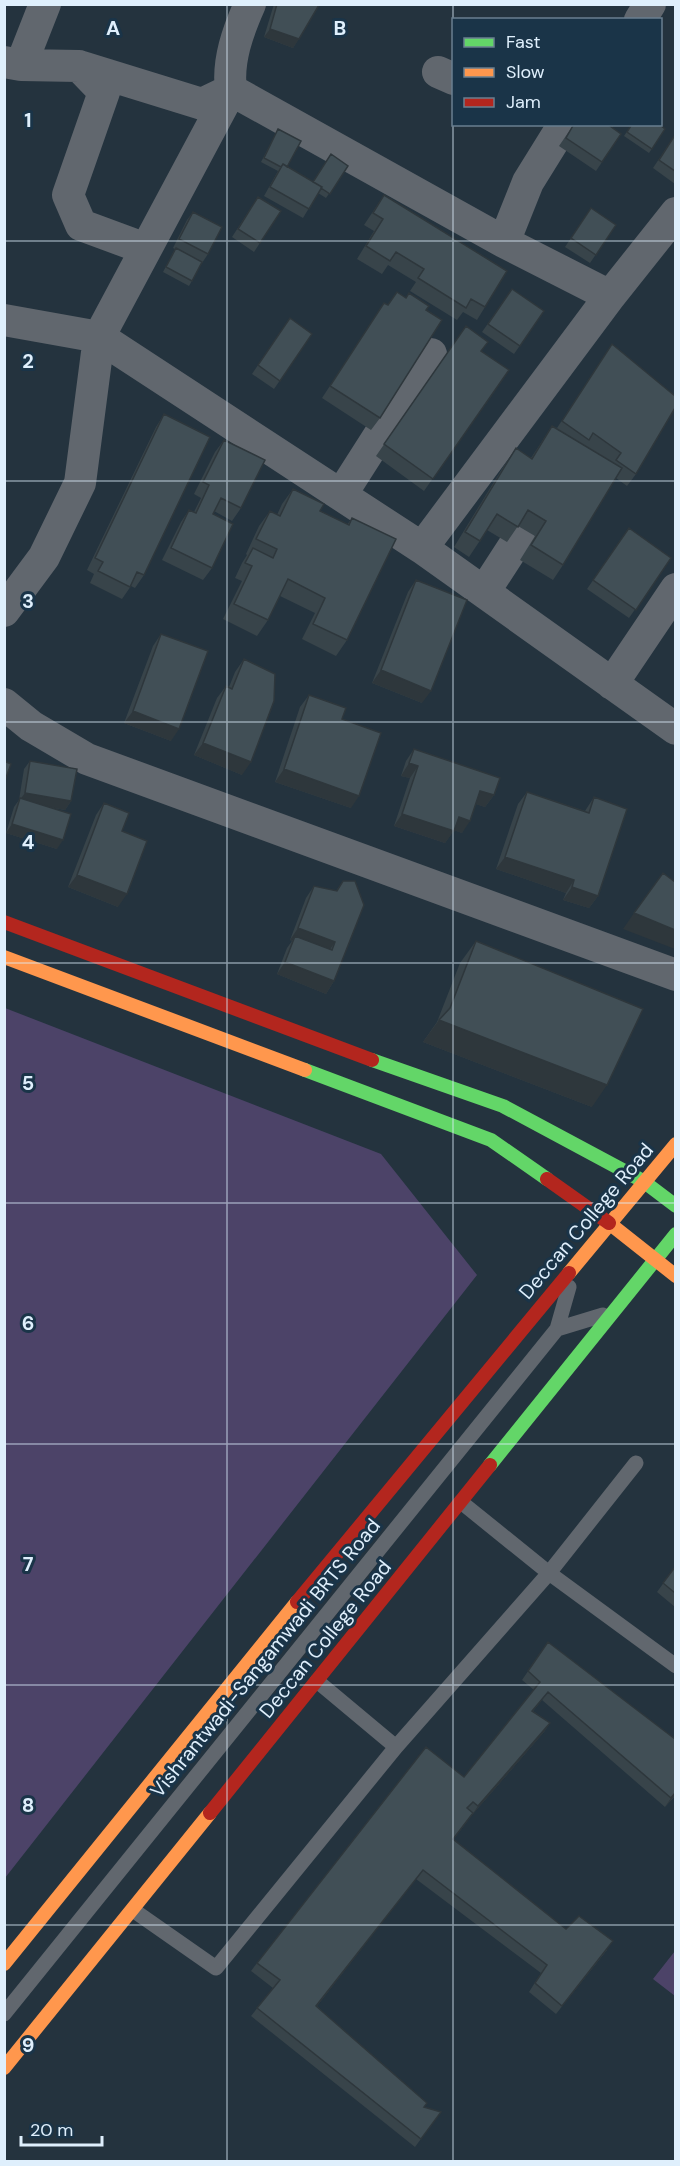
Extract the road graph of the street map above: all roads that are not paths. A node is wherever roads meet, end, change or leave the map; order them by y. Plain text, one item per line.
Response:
1 (45, 4) edge
2 (250, 4) edge
3 (650, 4) edge
4 (641, 18) edge
5 (13, 64) edge
6 (80, 66) junction
7 (231, 90) junction
8 (561, 126) edge
9 (675, 213) edge
10 (504, 242) junction
11 (146, 249) junction
12 (610, 296) junction
13 (4, 320) edge
14 (99, 337) junction
15 (431, 354) edge
16 (342, 495) junction
17 (519, 538) edge
18 (422, 548) junction
19 (675, 589) edge
20 (484, 592) junction
21 (4, 611) edge
22 (612, 684) junction
23 (4, 704) edge
24 (675, 729) edge
25 (4, 922) edge
26 (4, 957) edge
27 (675, 975) edge
28 (675, 1144) edge
29 (643, 1181) junction
30 (675, 1206) edge
31 (609, 1223) junction
32 (675, 1234) edge
33 (654, 1260) junction
34 (575, 1264) junction
35 (675, 1276) edge
36 (613, 1312) junction
37 (557, 1329) junction
38 (636, 1463) dead end
39 (461, 1502) junction
40 (549, 1573) junction
41 (675, 1666) edge
42 (317, 1681) junction
43 (396, 1747) junction
44 (133, 1910) junction
45 (4, 1964) edge
46 (4, 2014) edge
47 (4, 2068) edge

1 - 5 street
2 - 7 street
3 - 4 street
5 - 6 street
6 - 7 street
6 - 11 street
7 - 10 street
7 - 11 street
8 - 10 street
9 - 12 street
10 - 12 street
11 - 14 street
12 - 18 street
13 - 14 street
14 - 16 street
14 - 21 street
15 - 16 street
16 - 18 street
17 - 20 street
18 - 20 street
19 - 22 street
20 - 22 street
22 - 24 street
23 - 27 street
25 - 29 main road
26 - 31 main road
28 - 29 main road, Deccan College Road
29 - 30 main road
29 - 31 main road, Deccan College Road
31 - 33 main road
31 - 34 main road, Deccan College Road
32 - 33 main road, Deccan College Road
33 - 35 main road
33 - 36 main road, Deccan College Road
34 - 37 lane
34 - 45 main road, Deccan College Road
36 - 37 lane
36 - 39 main road, Deccan College Road
37 - 46 lane, Vishrantwadi-Sangamwadi BRTS Road
38 - 40 lane
39 - 40 lane
39 - 42 main road, Deccan College Road
40 - 41 lane
40 - 43 lane
42 - 43 lane
42 - 44 main road, Deccan College Road
43 - 44 lane
44 - 47 main road, Deccan College Road

